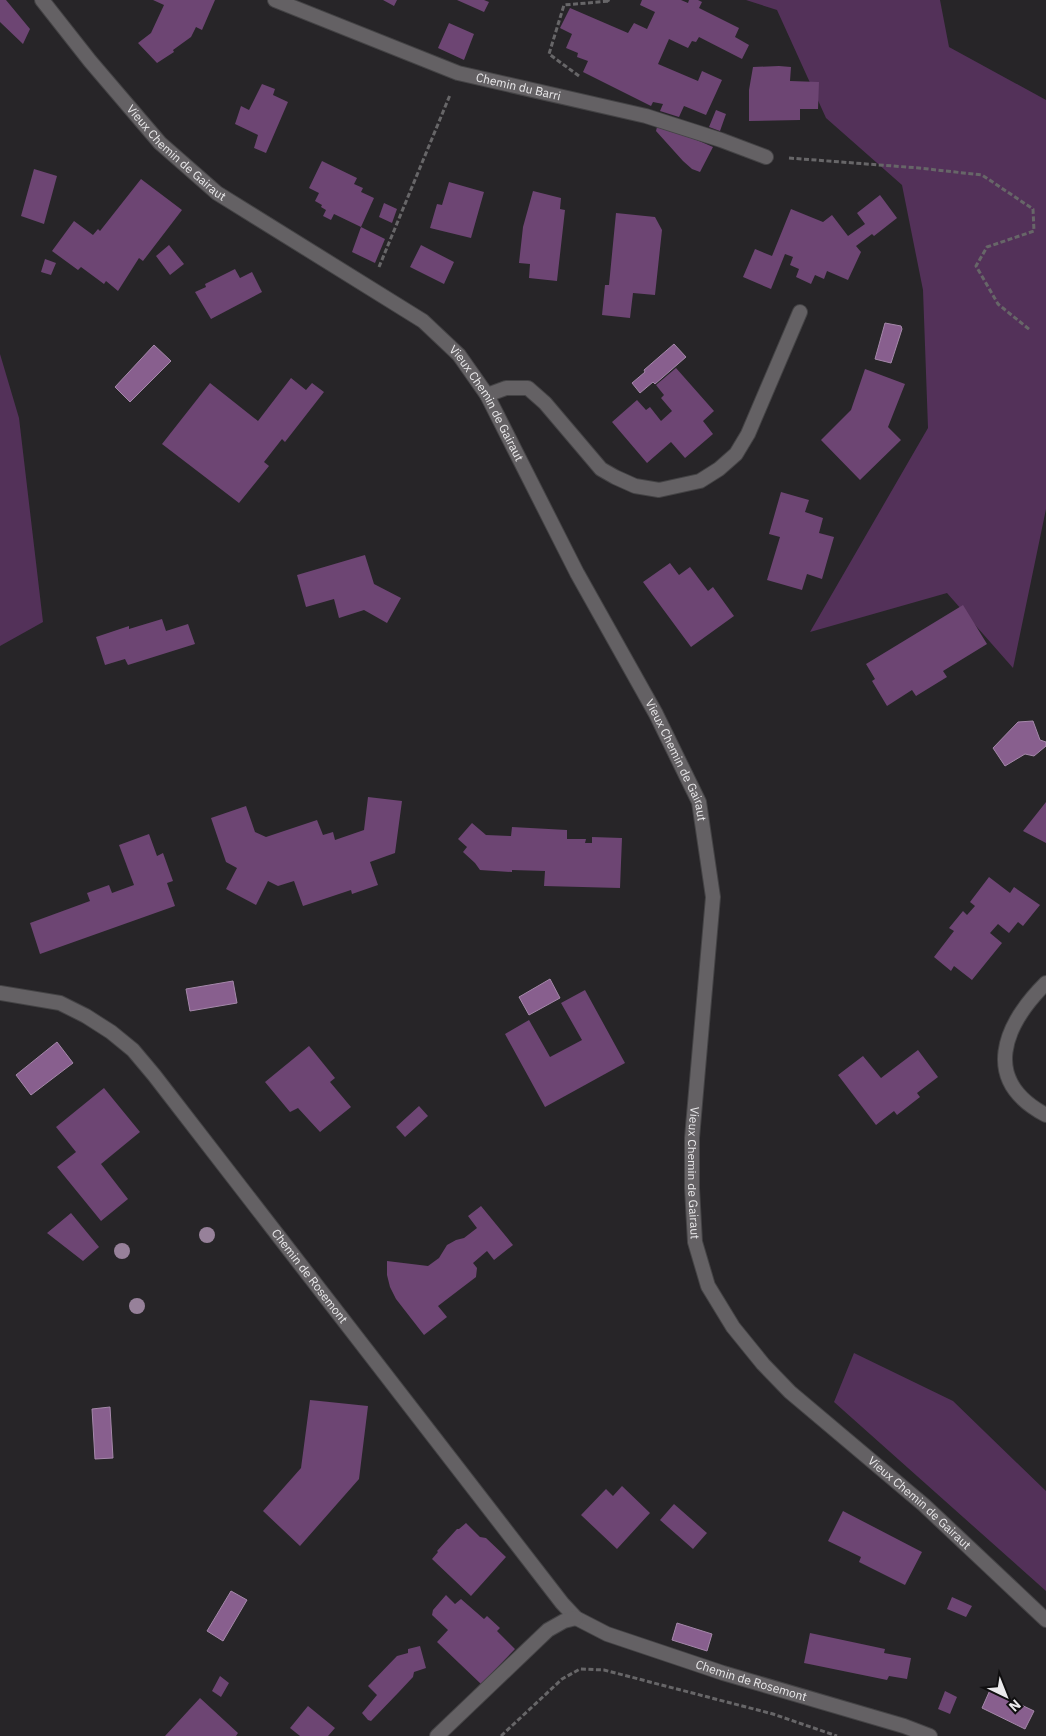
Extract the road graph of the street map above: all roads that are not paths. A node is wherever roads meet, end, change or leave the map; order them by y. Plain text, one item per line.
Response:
1 (42, 0) edge
2 (276, 0) edge
3 (766, 157) road end
4 (800, 312) dead end
5 (487, 395) junction
6 (1046, 983) edge
7 (0, 993) edge
8 (1046, 1115) edge
9 (576, 1618) junction
10 (1046, 1620) edge
11 (437, 1736) edge
12 (930, 1736) edge

1 - 5 street, Vieux Chemin de Gairaut
2 - 3 street, Chemin du Barri
4 - 5 street
5 - 10 street, Vieux Chemin de Gairaut
6 - 8 street
7 - 9 street, Chemin de Rosemont
9 - 11 street
9 - 12 street, Chemin de Rosemont

